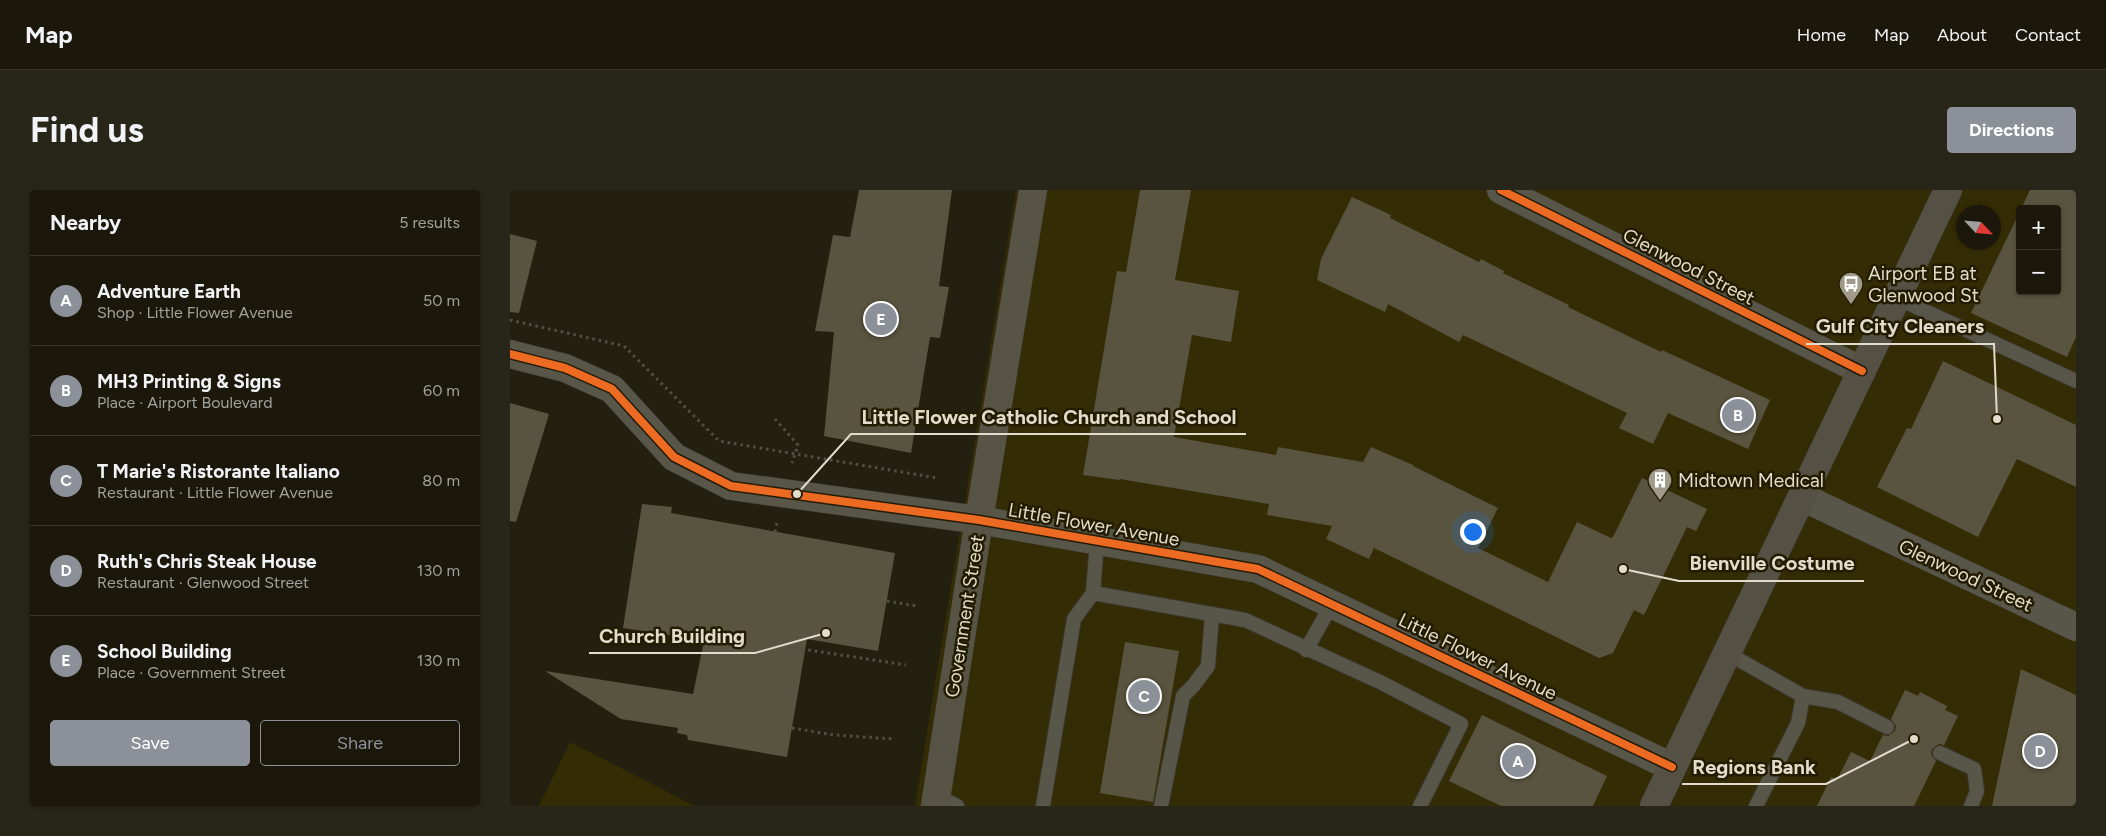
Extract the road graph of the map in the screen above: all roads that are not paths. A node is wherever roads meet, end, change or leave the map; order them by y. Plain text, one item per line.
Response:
1 (1033, 190) edge
2 (1501, 190) edge
3 (1948, 190) edge
4 (1897, 298) junction
5 (510, 354) edge
6 (1862, 371) junction
7 (2076, 381) edge
8 (1802, 497) junction
9 (978, 520) junction
10 (1097, 541) junction
11 (1093, 593) junction
12 (1332, 604) junction
13 (1212, 614) junction
14 (2076, 626) edge
15 (1306, 650) junction
16 (1727, 653) junction
17 (1803, 696) junction
18 (1887, 727) dead end
19 (1940, 753) dead end
20 (1672, 767) junction
21 (943, 803) edge
22 (1043, 806) edge
23 (1161, 806) edge
24 (1420, 806) edge
25 (1654, 806) edge
26 (1756, 806) edge
27 (1971, 806) edge

1 - 9 main road, Government Street
2 - 6 street, Glenwood Street
3 - 4 main road
4 - 6 main road
4 - 7 lane
5 - 9 street, Little Flower Avenue
6 - 8 main road
8 - 14 street, Glenwood Street
8 - 16 main road
9 - 10 street, Little Flower Avenue
9 - 21 main road, Government Street
10 - 11 lane
10 - 12 street, Little Flower Avenue
11 - 13 lane
11 - 22 lane
12 - 15 lane
12 - 20 street, Little Flower Avenue
13 - 15 lane
13 - 23 lane
15 - 24 lane
16 - 17 lane
16 - 20 main road
17 - 18 lane
17 - 26 lane
19 - 27 lane
20 - 25 main road

